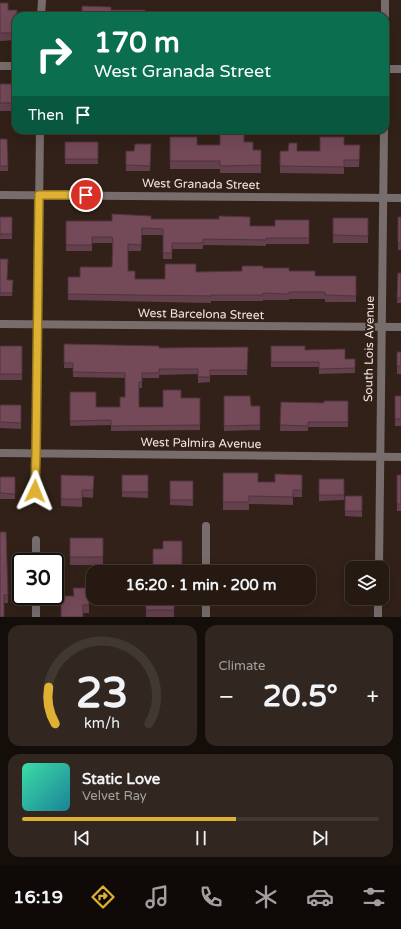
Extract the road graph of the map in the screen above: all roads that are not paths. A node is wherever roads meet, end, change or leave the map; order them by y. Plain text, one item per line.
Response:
1 (42, 0) edge
2 (385, 0) edge
3 (41, 12) edge
4 (385, 12) edge
5 (0, 66) edge
6 (12, 66) edge
7 (389, 69) edge
8 (401, 69) edge
9 (40, 134) edge
10 (384, 134) edge
11 (0, 195) edge
12 (39, 195) junction
13 (383, 198) junction
14 (401, 198) edge
15 (0, 324) edge
16 (38, 324) junction
17 (381, 327) junction
18 (401, 327) edge
19 (0, 453) edge
20 (36, 453) junction
21 (380, 456) junction
22 (401, 457) edge
23 (35, 491) dead end
24 (206, 526) dead end
25 (36, 540) dead end
26 (36, 553) edge
27 (379, 561) edge
28 (206, 565) edge
29 (36, 605) edge
30 (206, 605) edge
31 (378, 605) edge
32 (36, 617) edge
33 (206, 617) edge
34 (378, 617) edge

1 - 3 street
2 - 4 street
5 - 6 street
7 - 8 street
9 - 12 street
10 - 13 street, South Lois Avenue
11 - 12 street, West Granada Street
12 - 13 street, West Granada Street
12 - 16 street
13 - 14 street, West Granada Street
13 - 17 street, South Lois Avenue
15 - 16 street, West Barcelona Street
16 - 17 street, West Barcelona Street
16 - 20 street
17 - 18 street, West Barcelona Street
17 - 21 street, South Lois Avenue
19 - 20 street, West Palmira Avenue
20 - 21 street, West Palmira Avenue
20 - 23 street
21 - 22 street, West Palmira Avenue
21 - 27 street, South Lois Avenue
24 - 28 street
25 - 26 street
29 - 32 street
30 - 33 street
31 - 34 street

